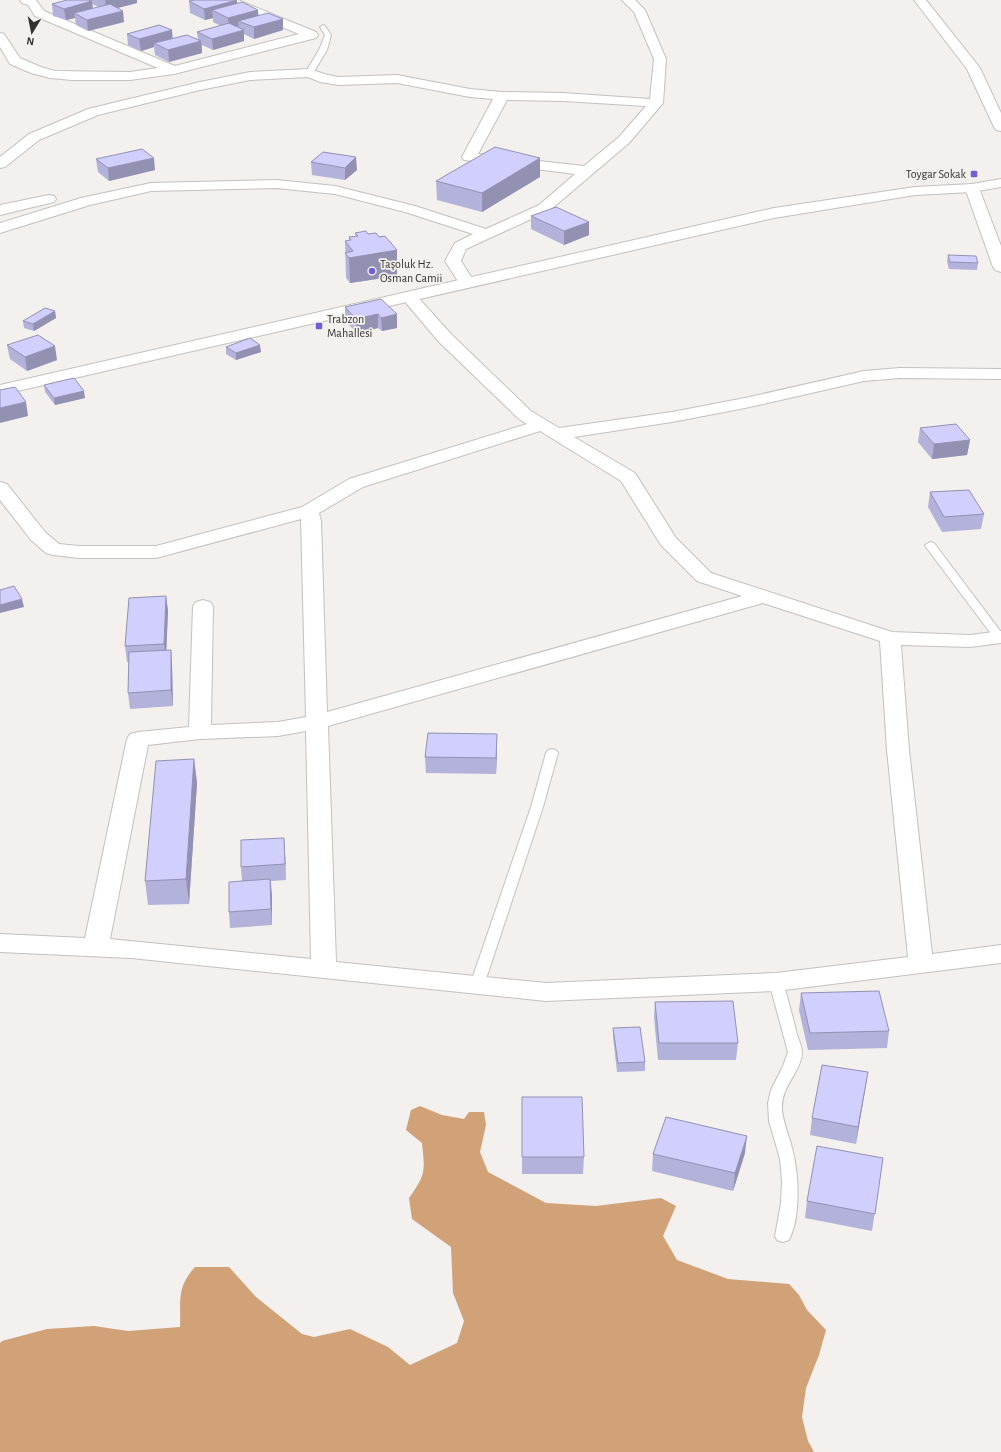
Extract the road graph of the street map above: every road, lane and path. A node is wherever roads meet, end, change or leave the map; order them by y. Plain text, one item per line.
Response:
1 (26, 0) edge
2 (227, 0) edge
3 (628, 0) edge
4 (920, 0) edge
5 (323, 27) dead end
6 (0, 37) edge
7 (174, 70) junction
8 (309, 73) junction
9 (502, 96) junction
10 (656, 103) junction
11 (1001, 127) edge
12 (0, 164) edge
13 (588, 171) junction
14 (1001, 183) edge
15 (972, 188) junction
16 (111, 196) junction
17 (0, 210) edge
18 (0, 228) edge
19 (487, 234) junction
20 (1001, 267) edge
21 (467, 283) junction
22 (409, 297) junction
23 (1001, 374) edge
24 (0, 390) edge
25 (549, 429) junction
26 (0, 488) edge
27 (309, 511) junction
28 (930, 545) dead end
29 (765, 596) junction
30 (203, 606) dead end
31 (1000, 637) edge
32 (890, 638) junction
33 (317, 722) junction
34 (200, 732) junction
35 (552, 753) dead end
36 (0, 943) edge
37 (96, 948) junction
38 (1001, 954) edge
39 (922, 964) junction
40 (324, 969) junction
41 (776, 982) junction
42 (477, 985) junction
43 (783, 1236) dead end

1 - 7 street
2 - 7 street
3 - 10 street
4 - 11 street
5 - 8 lane
6 - 7 street
8 - 9 street
8 - 12 street
9 - 10 street
9 - 13 street
10 - 13 street
13 - 19 street
14 - 15 street
15 - 20 street
15 - 21 street
16 - 17 street
16 - 18 street
16 - 19 street
19 - 21 street
21 - 22 street
22 - 24 street
22 - 25 street
23 - 25 street
25 - 27 street
25 - 29 street
26 - 27 street
27 - 33 street
28 - 31 lane
29 - 32 street
29 - 33 street
30 - 34 street
31 - 32 street
32 - 39 street
33 - 34 street
33 - 40 street
34 - 37 street
35 - 42 lane
36 - 37 street
37 - 40 street
38 - 39 street
39 - 41 street
40 - 42 street
41 - 42 street
41 - 43 lane

